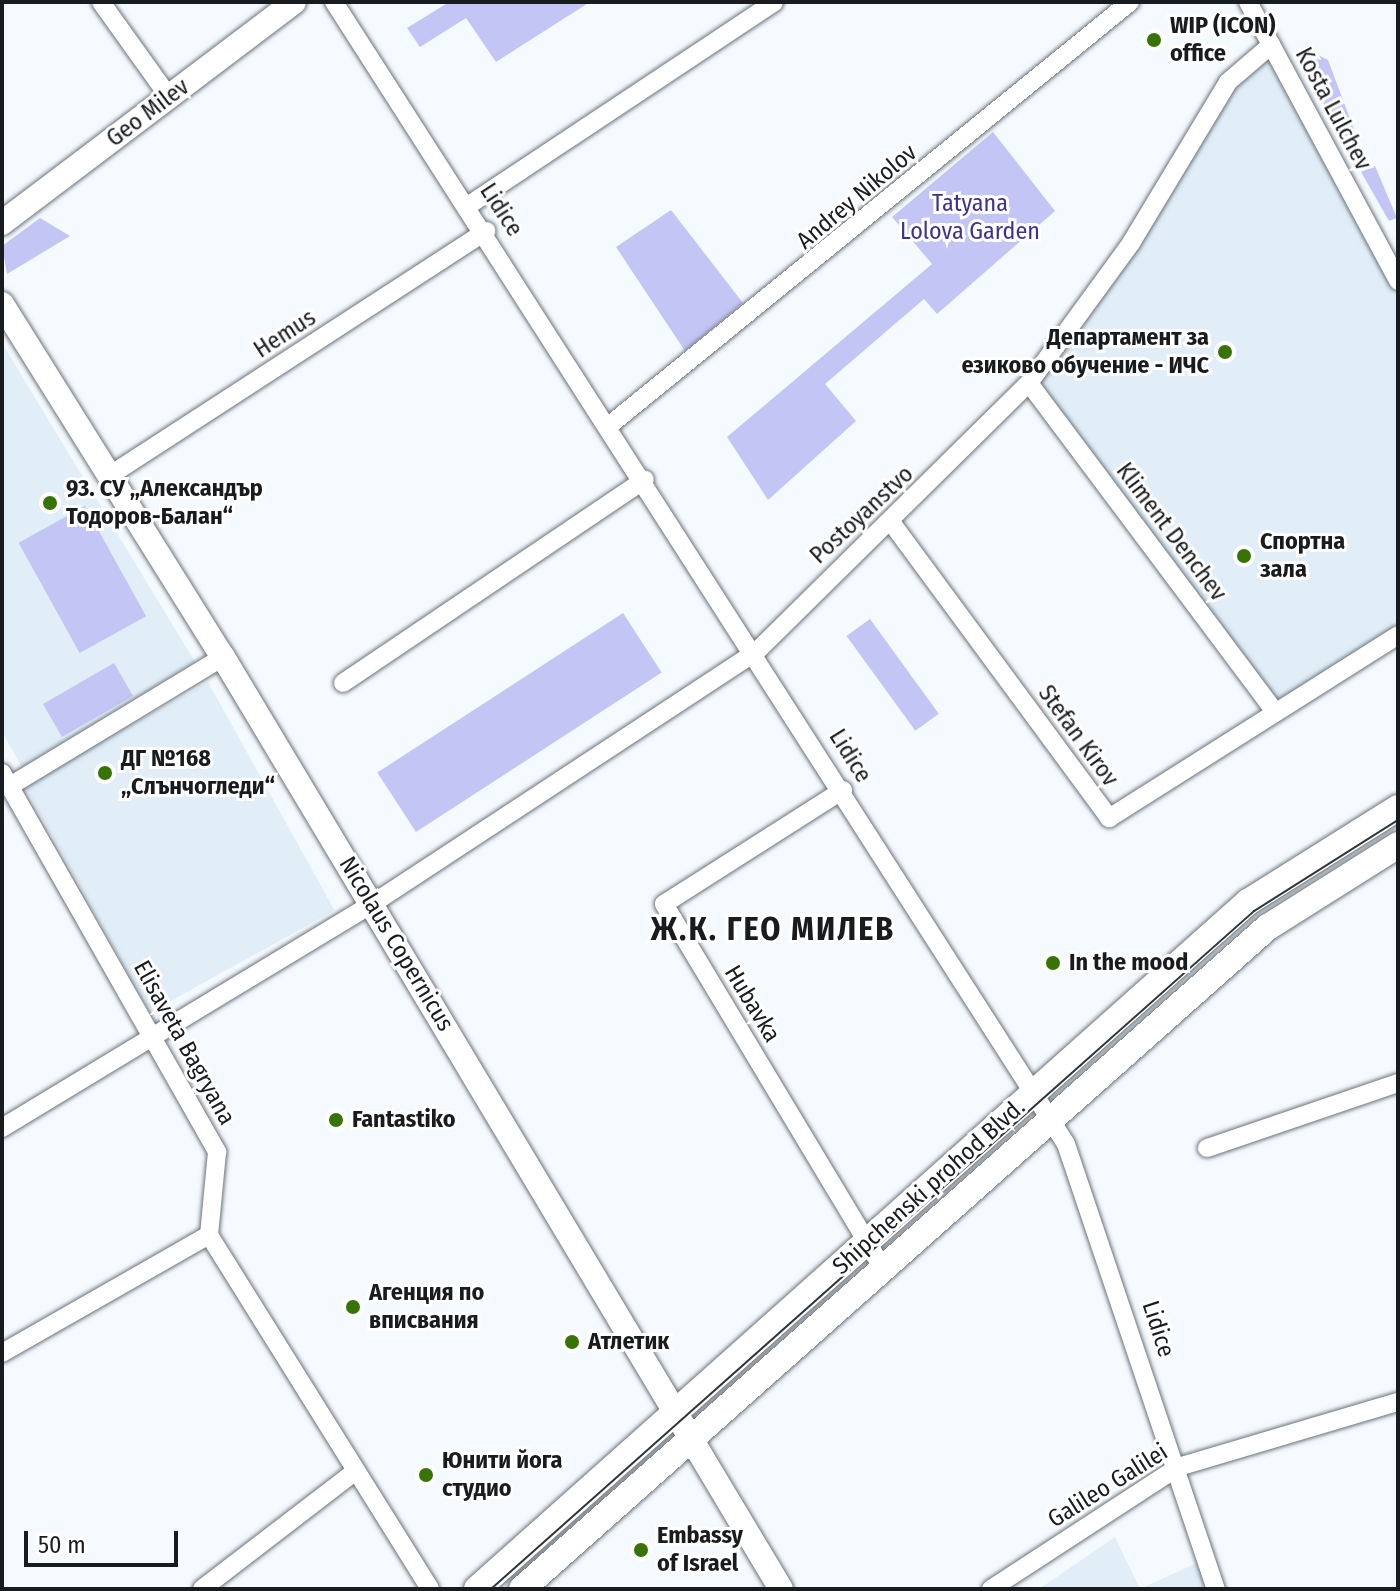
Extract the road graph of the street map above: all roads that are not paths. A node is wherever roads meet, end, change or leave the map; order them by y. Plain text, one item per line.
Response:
1 (101, 2) edge
2 (294, 2) edge
3 (334, 2) edge
4 (774, 2) edge
5 (1130, 2) edge
6 (1248, 2) edge
7 (1271, 45) junction
8 (169, 97) junction
9 (469, 205) junction
10 (2, 223) edge
11 (486, 231) junction
12 (1397, 279) edge
13 (2, 304) edge
14 (1029, 383) junction
15 (611, 424) junction
16 (109, 476) junction
17 (645, 479) junction
18 (891, 522) junction
19 (1398, 635) edge
20 (757, 651) junction
21 (223, 657) junction
22 (343, 683) dead end
23 (1274, 710) junction
24 (6, 780) edge
25 (843, 790) junction
26 (1398, 808) edge
27 (1398, 845) edge
28 (372, 904) junction
29 (156, 1038) junction
30 (1398, 1083) edge
31 (1034, 1093) junction
32 (1053, 1123) junction
33 (2, 1128) edge
34 (1207, 1148) dead end
35 (209, 1235) junction
36 (867, 1242) junction
37 (883, 1269) junction
38 (2, 1353) edge
39 (1398, 1402) edge
40 (677, 1413) junction
41 (689, 1439) junction
42 (1178, 1467) junction
43 (356, 1471) junction
44 (202, 1589) edge
45 (430, 1589) edge
46 (477, 1589) edge
47 (522, 1589) edge
48 (781, 1589) edge
49 (991, 1589) edge
50 (1216, 1589) edge

1 - 8 street
2 - 8 street, Geo Milev
3 - 9 street, Lidice
4 - 9 street
5 - 15 street, Andrey Nikolov
6 - 7 street, Kosta Lulchev
7 - 12 street, Kosta Lulchev
7 - 14 street, Postoyanstvo
8 - 10 street, Geo Milev
9 - 11 street, Lidice
11 - 15 street, Lidice
11 - 16 street, Hemus
13 - 16 street, Nicolaus Copernicus
14 - 18 street, Postoyanstvo
14 - 23 street, Kliment Denchev
15 - 17 street, Lidice
16 - 21 street, Nicolaus Copernicus
17 - 20 street, Lidice
17 - 22 street
18 - 20 street, Postoyanstvo
18 - 23 street, Stefan Kirov
19 - 23 street, Stefan Kirov
20 - 25 street, Lidice
20 - 28 street, Postoyanstvo
21 - 24 street
21 - 28 street, Nicolaus Copernicus
24 - 29 street, Elisaveta Bagryana
25 - 31 street, Lidice
25 - 36 street, Hubavka
26 - 31 main road, Shipchenski prohod Blvd.
27 - 32 main road, Shipchenski prohod Blvd.
28 - 29 street, Postoyanstvo
28 - 40 street, Nicolaus Copernicus
29 - 33 street, Postoyanstvo
29 - 35 street, Elisaveta Bagryana
30 - 34 street
31 - 32 street, Lidice
31 - 36 main road, Shipchenski prohod Blvd.
32 - 37 main road, Shipchenski prohod Blvd.
32 - 42 street, Lidice
35 - 38 street
35 - 43 street
36 - 37 street, Hubavka
36 - 40 main road, Shipchenski prohod Blvd.
37 - 41 main road, Shipchenski prohod Blvd.
39 - 42 street, Galileo Galilei
40 - 41 street, Nicolaus Copernicus
40 - 46 main road, Shipchenski prohod Blvd.
41 - 47 main road, Shipchenski prohod Blvd.
41 - 48 street, Nicolaus Copernicus
42 - 49 street, Galileo Galilei
42 - 50 street, Lidice
43 - 44 street
43 - 45 street

